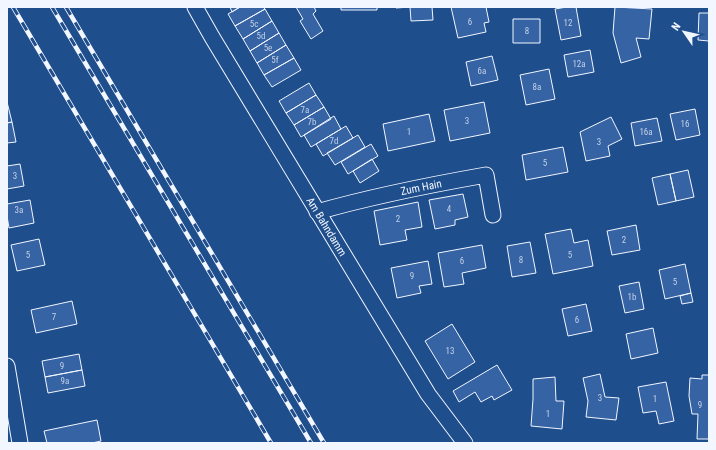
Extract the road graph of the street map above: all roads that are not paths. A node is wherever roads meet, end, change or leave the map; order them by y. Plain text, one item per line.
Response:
1 (195, 7) edge
2 (317, 212) junction
3 (493, 215) dead end
4 (7, 366) edge
5 (20, 443) edge
6 (465, 443) edge

1 - 2 street, Am Bahndamm
2 - 3 street, Zum Hain
2 - 6 street, Am Bahndamm
4 - 5 street

